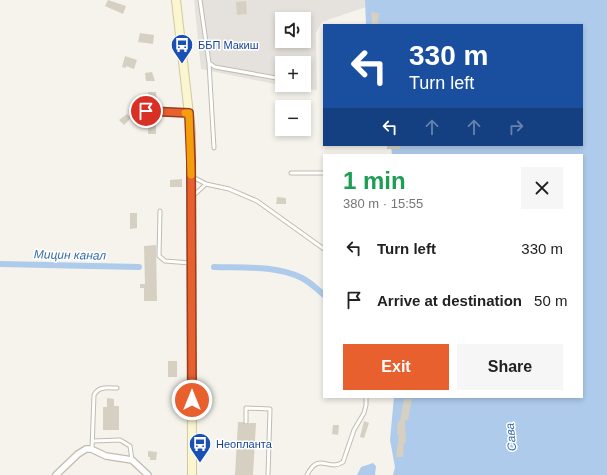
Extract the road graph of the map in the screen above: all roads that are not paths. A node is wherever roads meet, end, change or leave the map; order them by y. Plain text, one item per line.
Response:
1 (176, 0) edge
2 (200, 0) edge
3 (209, 63) junction
4 (275, 78) edge
5 (146, 111) dead end
6 (189, 113) junction
7 (214, 148) dead end
8 (291, 173) dead end
9 (323, 173) edge
10 (191, 176) junction
11 (206, 184) junction
12 (192, 197) junction
13 (160, 211) dead end
14 (323, 249) edge
15 (192, 263) junction
16 (117, 388) dead end
17 (366, 398) edge
18 (246, 422) dead end
19 (93, 441) junction
20 (92, 449) junction
21 (132, 460) junction
22 (56, 475) edge
23 (148, 475) edge
24 (192, 475) edge
25 (268, 475) edge
26 (307, 475) edge

1 - 6 street
2 - 3 lane
3 - 4 lane
3 - 7 lane
5 - 6 lane
6 - 10 street
8 - 9 lane
10 - 11 lane
10 - 12 street
11 - 12 lane
11 - 14 lane
12 - 15 street
13 - 15 lane
15 - 24 street
16 - 19 lane
17 - 26 lane
18 - 25 lane
19 - 20 lane
19 - 21 lane
20 - 21 street
20 - 22 street
21 - 23 street

